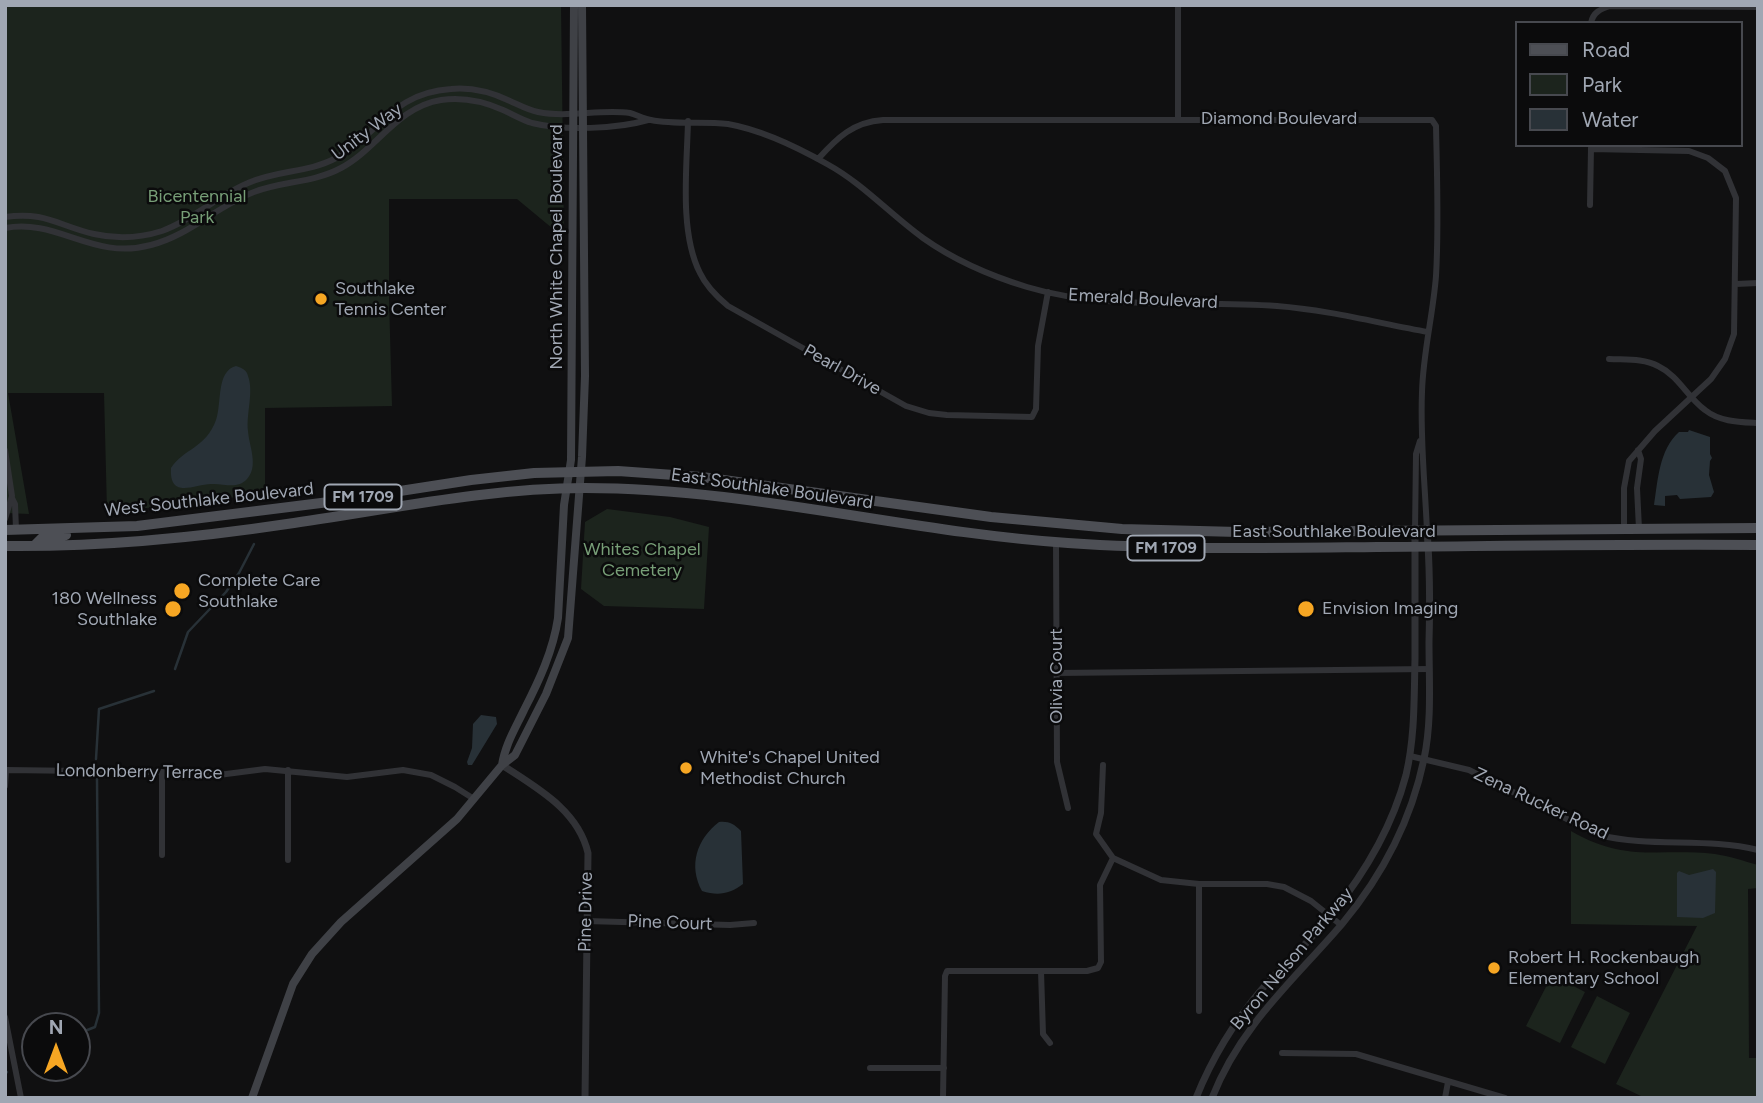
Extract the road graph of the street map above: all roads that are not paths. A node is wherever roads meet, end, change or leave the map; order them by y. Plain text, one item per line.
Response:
1 (574, 5) edge
2 (582, 5) edge
3 (1178, 5) edge
4 (1758, 7) edge
5 (1591, 21) edge
6 (432, 92) junction
7 (434, 102) junction
8 (578, 114) junction
9 (1178, 118) junction
10 (650, 120) junction
11 (688, 121) junction
12 (579, 126) junction
13 (1591, 147) edge
14 (818, 159) junction
15 (1590, 205) dead end
16 (5, 217) edge
17 (5, 228) edge
18 (1758, 283) edge
19 (1736, 284) junction
20 (1048, 292) junction
21 (1428, 332) junction
22 (1609, 359) dead end
23 (1693, 397) junction
24 (1758, 423) edge
25 (1421, 440) junction
26 (5, 450) edge
27 (1639, 450) junction
28 (569, 471) junction
29 (581, 471) junction
30 (775, 486) junction
31 (567, 488) junction
32 (579, 488) junction
33 (12, 496) junction
34 (771, 503) junction
35 (5, 519) edge
36 (1758, 528) edge
37 (79, 529) junction
38 (1122, 529) junction
39 (1624, 529) junction
40 (1639, 529) junction
41 (11, 530) edge
42 (1415, 531) junction
43 (1427, 531) junction
44 (5, 537) edge
45 (1056, 542) junction
46 (1758, 545) edge
47 (5, 546) edge
48 (34, 546) junction
49 (1415, 547) junction
50 (1428, 547) junction
51 (1415, 670) junction
52 (1429, 670) junction
53 (1057, 673) junction
54 (1410, 756) junction
55 (1424, 758) junction
56 (502, 765) junction
57 (1102, 765) dead end
58 (6, 769) edge
59 (288, 770) junction
60 (162, 772) junction
61 (5, 786) edge
62 (474, 799) junction
63 (1068, 808) dead end
64 (1382, 839) junction
65 (1395, 846) junction
66 (1758, 850) edge
67 (162, 855) dead end
68 (1113, 858) junction
69 (288, 860) dead end
70 (1199, 884) junction
71 (1330, 917) junction
72 (586, 921) junction
73 (754, 923) dead end
74 (1341, 925) junction
75 (1041, 971) junction
76 (1199, 1012) dead end
77 (5, 1017) edge
78 (1050, 1042) dead end
79 (1282, 1053) dead end
80 (870, 1068) dead end
81 (944, 1068) junction
82 (1448, 1082) junction
83 (21, 1098) edge
84 (252, 1098) edge
85 (585, 1098) edge
86 (943, 1098) edge
87 (1196, 1098) edge
88 (1212, 1098) edge
89 (1445, 1098) edge
90 (1505, 1098) edge

1 - 8 main road, North White Chapel Boulevard
2 - 8 main road, North White Chapel Boulevard
3 - 9 street
4 - 5 street
6 - 7 street
6 - 8 street, Unity Way
6 - 16 street, Unity Way
7 - 12 street, Unity Way
7 - 17 street, Unity Way
8 - 10 street, Emerald Boulevard
8 - 12 main road, North White Chapel Boulevard
9 - 14 street, Diamond Boulevard
9 - 21 street, Diamond Boulevard
10 - 11 street, Emerald Boulevard
10 - 12 street, Emerald Boulevard
11 - 14 street, Emerald Boulevard
11 - 20 street, Pearl Drive
12 - 28 main road, North White Chapel Boulevard
12 - 29 main road, North White Chapel Boulevard
13 - 15 street
13 - 19 street
14 - 20 street, Emerald Boulevard
18 - 19 street
19 - 23 street
20 - 21 street, Emerald Boulevard
21 - 25 street, Diamond Boulevard
22 - 23 street
23 - 24 street
23 - 27 street
25 - 42 street, Diamond Boulevard
25 - 43 street, Diamond Boulevard
26 - 33 street
27 - 39 street
27 - 40 street
28 - 29 main road, West Southlake Boulevard / FM 1709
28 - 31 main road, North White Chapel Boulevard
28 - 37 main road, West Southlake Boulevard / FM 1709
29 - 30 main road, East Southlake Boulevard / FM 1709
29 - 32 main road, North White Chapel Boulevard
30 - 34 main road
30 - 38 main road, East Southlake Boulevard / FM 1709
31 - 32 main road, West Southlake Boulevard / FM 1709
31 - 48 main road, West Southlake Boulevard / FM 1709
31 - 56 main road, North White Chapel Boulevard
32 - 34 main road, East Southlake Boulevard / FM 1709
32 - 56 main road, North White Chapel Boulevard
33 - 35 street
33 - 41 street
34 - 45 main road, East Southlake Boulevard / FM 1709
36 - 40 main road, East Southlake Boulevard / FM 1709
37 - 41 main road, West Southlake Boulevard / FM 1709
37 - 48 main road
38 - 42 main road, East Southlake Boulevard / FM 1709
38 - 45 main road
39 - 40 main road, East Southlake Boulevard / FM 1709
39 - 43 main road, East Southlake Boulevard / FM 1709
41 - 44 main road
42 - 43 main road, East Southlake Boulevard / FM 1709
42 - 49 street, Byron Nelson Parkway
43 - 50 street, Byron Nelson Parkway
45 - 49 main road, East Southlake Boulevard / FM 1709
45 - 53 street, Olivia Court
46 - 50 main road, East Southlake Boulevard / FM 1709
47 - 48 main road, West Southlake Boulevard / FM 1709
49 - 50 main road, East Southlake Boulevard / FM 1709
49 - 51 street, Byron Nelson Parkway
50 - 52 street, Byron Nelson Parkway
51 - 52 street
51 - 53 street
51 - 54 street, Byron Nelson Parkway
52 - 55 street, Byron Nelson Parkway
53 - 63 street, Olivia Court
54 - 55 street, Zena Rucker Road
54 - 64 street, Byron Nelson Parkway
55 - 65 street, Byron Nelson Parkway
55 - 66 street, Zena Rucker Road
56 - 62 main road, North White Chapel Boulevard
56 - 72 street, Pine Drive
57 - 68 street
58 - 60 street, Londonberry Terrace
58 - 61 street
59 - 60 street, Londonberry Terrace
59 - 62 street, Londonberry Terrace
59 - 69 street
60 - 67 street
62 - 84 main road, North White Chapel Boulevard
64 - 65 street
64 - 71 street, Byron Nelson Parkway
65 - 74 street, Byron Nelson Parkway
68 - 70 street
68 - 75 street
70 - 71 street
70 - 76 street
71 - 74 street
71 - 87 street, Byron Nelson Parkway
72 - 73 street, Pine Court
72 - 85 street, Pine Drive
74 - 88 street, Byron Nelson Parkway
75 - 78 street
75 - 81 street
77 - 83 street
79 - 82 street
80 - 81 street
81 - 86 street
82 - 89 street
82 - 90 street

